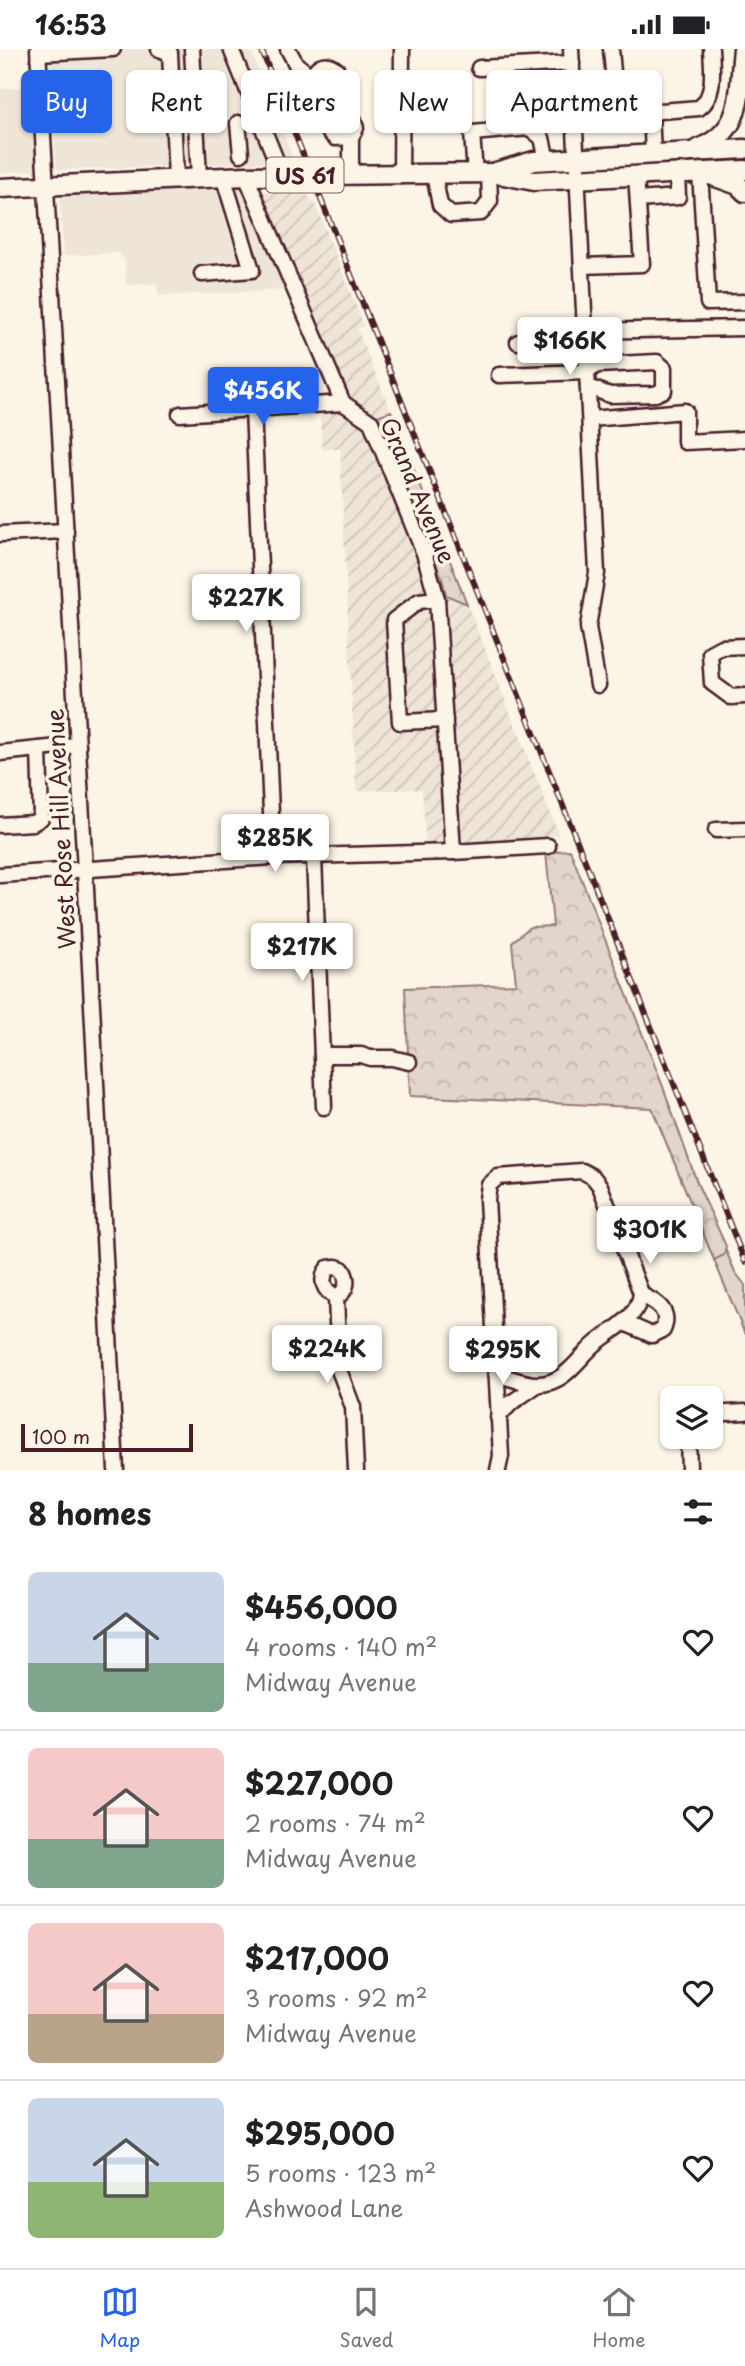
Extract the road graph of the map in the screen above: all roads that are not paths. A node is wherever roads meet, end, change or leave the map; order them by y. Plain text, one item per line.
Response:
1 (113, 49) edge
2 (192, 49) edge
3 (231, 49) edge
4 (288, 49) edge
5 (402, 49) edge
6 (611, 49) edge
7 (712, 49) edge
8 (743, 49) edge
9 (167, 50) edge
10 (39, 51) edge
11 (572, 56) edge
12 (480, 68) dead end
13 (39, 70) edge
14 (193, 70) edge
15 (304, 70) edge
16 (315, 70) edge
17 (337, 70) edge
18 (612, 70) edge
19 (241, 75) edge
20 (662, 111) edge
21 (241, 122) edge
22 (43, 133) edge
23 (196, 133) edge
24 (264, 133) edge
25 (330, 133) edge
26 (353, 133) edge
27 (652, 133) edge
28 (351, 137) junction
29 (745, 149) edge
30 (690, 152) junction
31 (240, 154) dead end
32 (653, 155) junction
33 (577, 158) junction
34 (547, 160) junction
35 (745, 170) edge
36 (700, 172) junction
37 (486, 173) junction
38 (677, 173) junction
39 (351, 174) junction
40 (282, 175) junction
41 (434, 175) junction
42 (636, 175) junction
43 (223, 176) junction
44 (246, 176) junction
45 (401, 176) junction
46 (199, 177) junction
47 (176, 178) junction
48 (578, 179) junction
49 (46, 185) junction
50 (0, 188) edge
51 (745, 193) edge
52 (638, 200) junction
53 (582, 266) junction
54 (202, 274) dead end
55 (745, 302) edge
56 (745, 328) edge
57 (585, 335) junction
58 (518, 342) dead end
59 (499, 375) dead end
60 (588, 380) junction
61 (343, 403) junction
62 (253, 410) junction
63 (180, 414) dead end
64 (590, 419) junction
65 (745, 439) edge
66 (66, 531) junction
67 (0, 534) edge
68 (437, 599) junction
69 (745, 646) edge
70 (598, 685) dead end
71 (745, 696) edge
72 (445, 720) junction
73 (78, 745) junction
74 (39, 749) junction
75 (0, 753) edge
76 (0, 825) edge
77 (745, 829) edge
78 (716, 830) dead end
79 (548, 846) dead end
80 (453, 852) junction
81 (273, 857) junction
82 (314, 857) junction
83 (85, 870) junction
84 (0, 875) edge
85 (322, 1055) junction
86 (409, 1062) dead end
87 (324, 1107) dead end
88 (641, 1295) junction
89 (336, 1297) dead end
90 (625, 1323) junction
91 (496, 1374) junction
92 (537, 1385) junction
93 (745, 1412) edge
94 (723, 1414) edge
95 (498, 1417) junction
96 (688, 1449) edge
97 (116, 1470) edge
98 (356, 1470) edge
99 (498, 1470) edge
100 (689, 1470) edge

1 - 10 street
2 - 14 street
3 - 19 street
4 - 15 street
5 - 45 street
6 - 18 street
7 - 20 street
8 - 30 main road
9 - 47 street
10 - 13 street, West Rose Hill Avenue
11 - 12 street
11 - 33 street
16 - 17 street
21 - 31 street
22 - 49 street, West Rose Hill Avenue
23 - 46 street
24 - 40 street
25 - 28 street
26 - 28 street
27 - 32 street
28 - 39 street
29 - 30 main road, US 61
30 - 32 main road, US 61
32 - 33 main road, US 61
33 - 34 main road, US 61
33 - 48 street
34 - 37 main road, US 61
34 - 37 street
35 - 36 main road, US 61
36 - 38 main road, US 61
36 - 51 main road
36 - 55 street
37 - 41 main road, US 61
37 - 41 street
37 - 48 main road, US 61
38 - 42 main road, US 61
38 - 52 street
39 - 40 main road, US 61
39 - 45 main road, US 61
40 - 44 main road, US 61
41 - 45 main road, US 61
42 - 48 main road, US 61
42 - 52 street
43 - 44 main road, US 61
43 - 46 main road, US 61
43 - 54 street
44 - 61 street
46 - 47 main road, US 61
47 - 49 main road, US 61
48 - 53 street
49 - 50 main road, US 61
49 - 66 street, West Rose Hill Avenue
52 - 53 street
53 - 57 street
56 - 57 street
57 - 58 street
57 - 60 street
59 - 60 street
60 - 60 street
60 - 64 street
61 - 62 street
61 - 68 street, Grand Avenue
62 - 63 street
62 - 81 street
64 - 65 street
64 - 70 street
66 - 67 street
66 - 73 street, West Rose Hill Avenue
68 - 72 street, Grand Avenue
68 - 72 street
69 - 71 street
72 - 80 street, Grand Avenue
73 - 74 street
73 - 83 street, West Rose Hill Avenue
74 - 75 street
74 - 76 street
77 - 78 street
79 - 80 street
80 - 82 street
81 - 82 street
81 - 83 street
82 - 85 street
83 - 84 street
83 - 97 street, West Rose Hill Avenue
85 - 86 street
85 - 87 street
88 - 90 street
88 - 90 street
88 - 91 street
89 - 98 street
90 - 92 street
91 - 92 street
91 - 95 street
92 - 95 street
93 - 94 street
95 - 99 street
96 - 100 street

